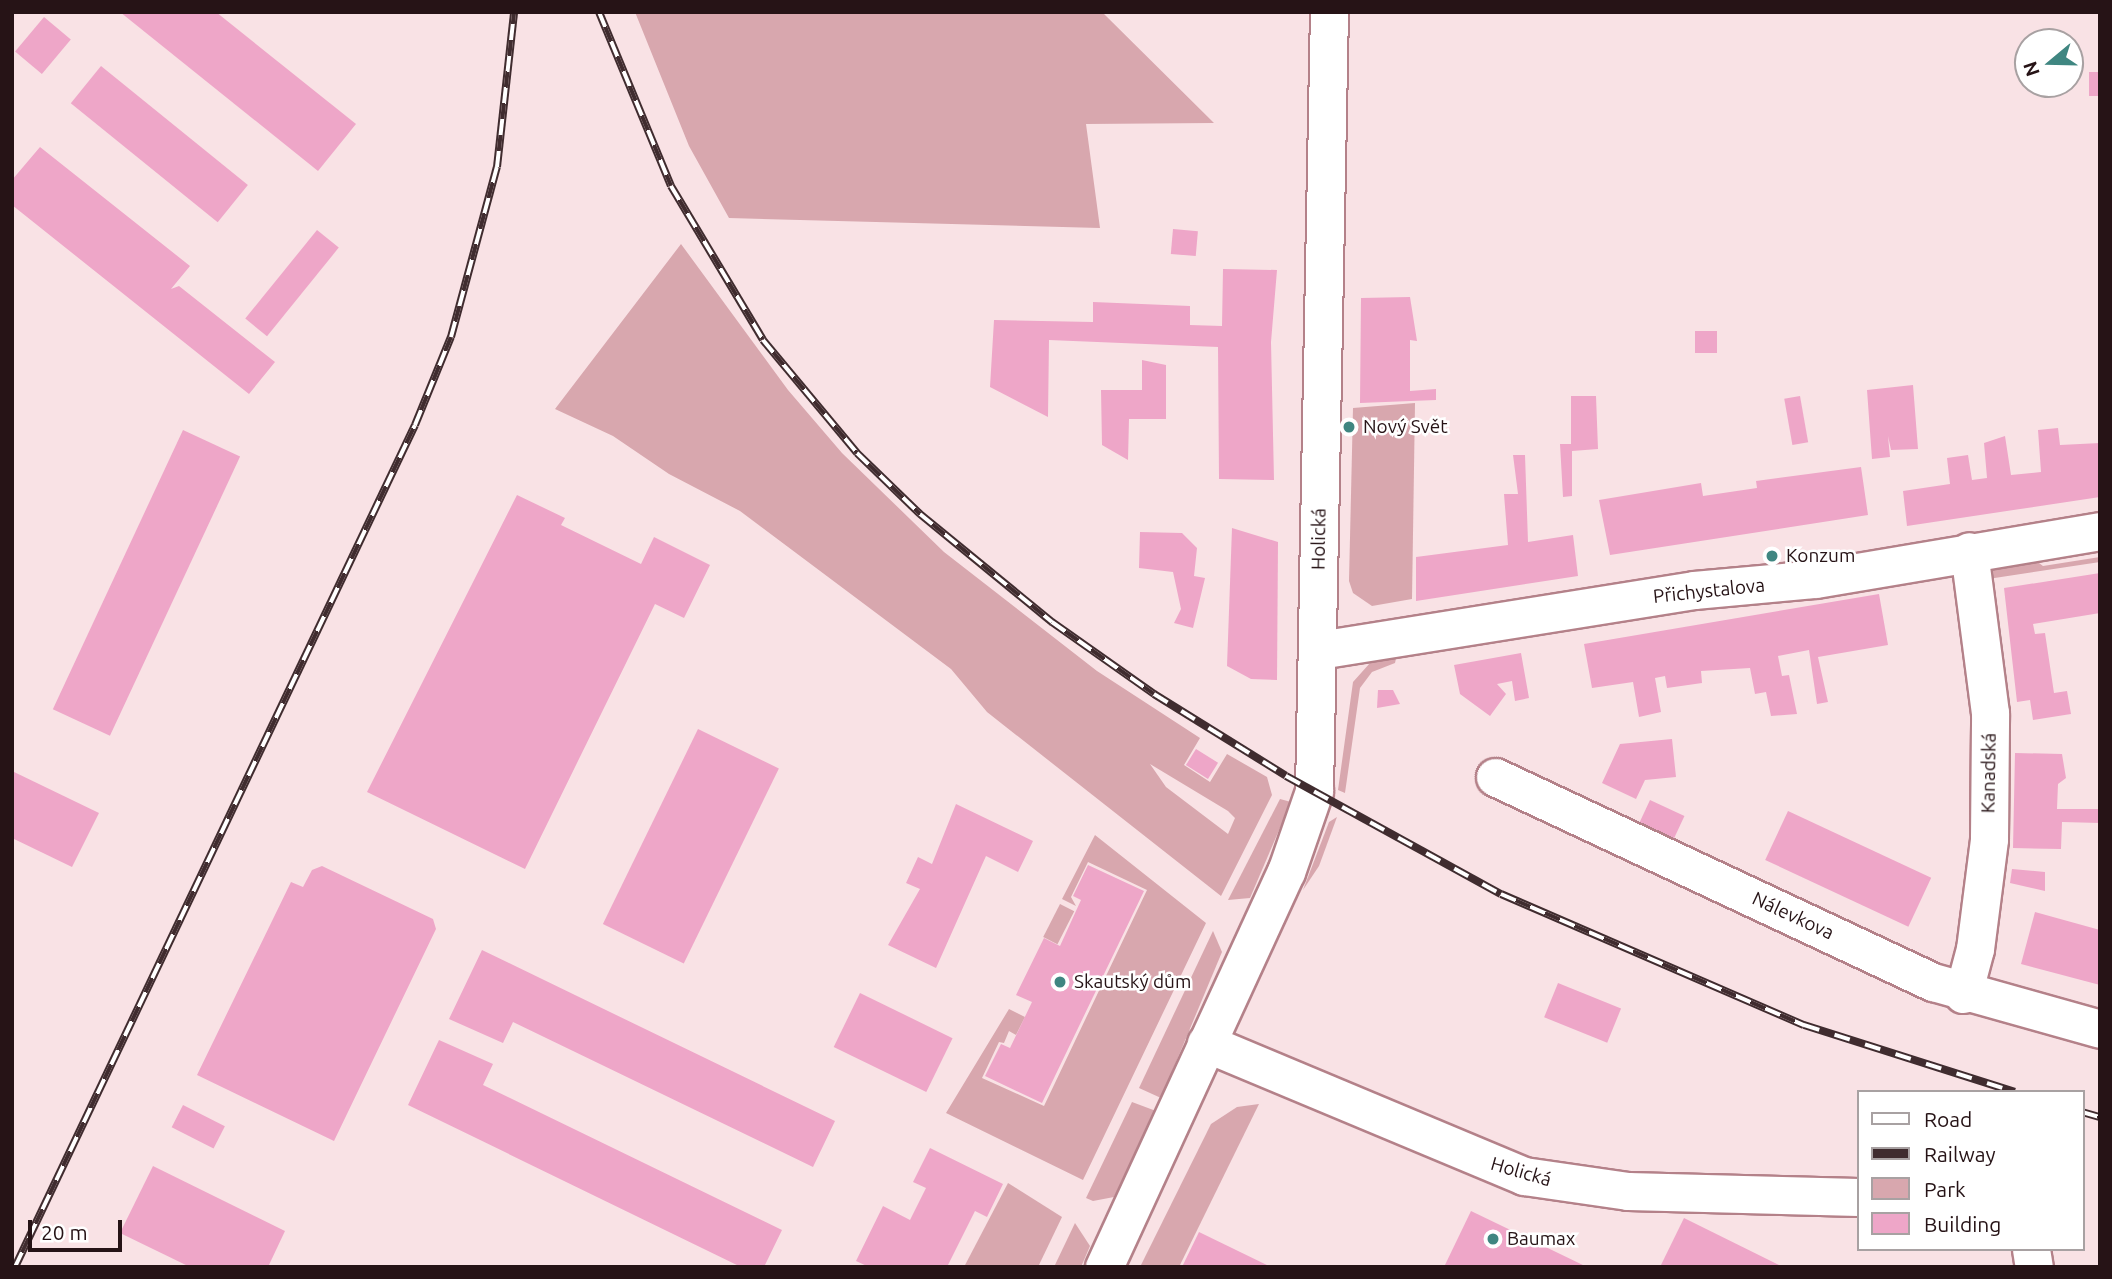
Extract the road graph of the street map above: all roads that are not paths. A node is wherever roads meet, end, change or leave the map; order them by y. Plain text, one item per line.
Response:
1 (1329, 12) edge
2 (2100, 531) edge
3 (1969, 551) junction
4 (1319, 650) junction
5 (1495, 777) dead end
6 (1963, 994) junction
7 (2100, 1030) edge
8 (1206, 1043) junction
9 (1856, 1197) edge
10 (1104, 1267) edge

1 - 4 street, Holická
2 - 3 street, Přichystalova
3 - 4 street, Přichystalova
3 - 6 street, Kanadská
4 - 8 street, Holická
5 - 6 street, Nálevkova
6 - 7 street, Nálevkova
8 - 9 street, Holická
8 - 10 street, Holická

